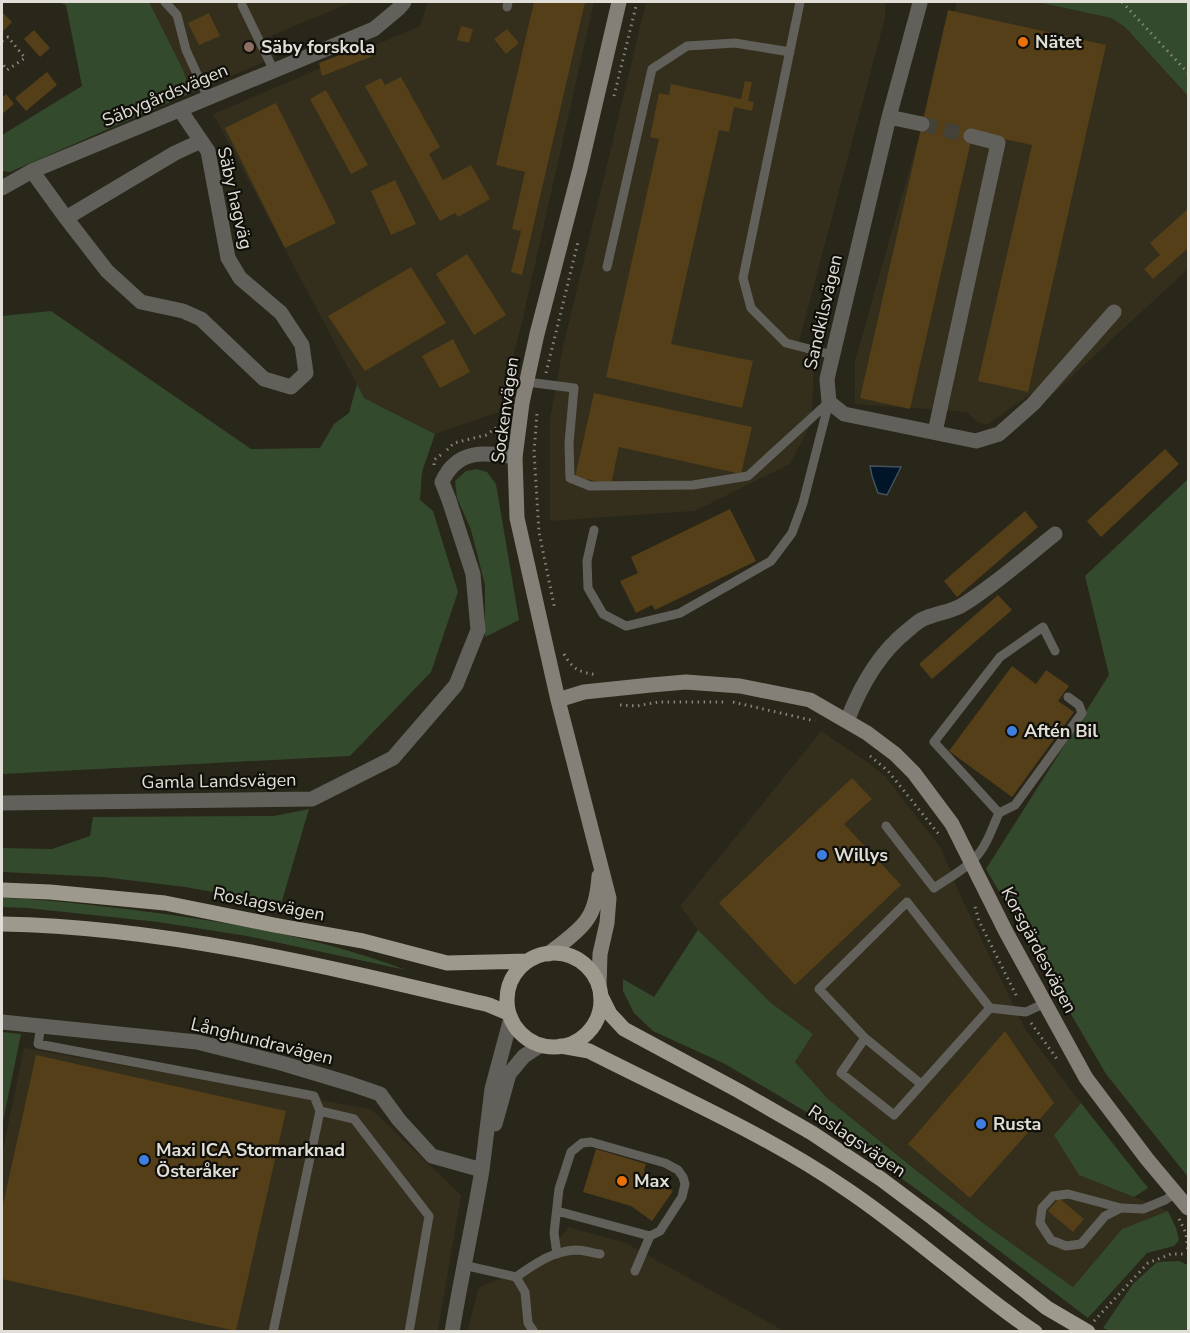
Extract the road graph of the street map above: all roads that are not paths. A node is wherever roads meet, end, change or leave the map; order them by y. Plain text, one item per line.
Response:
1 (165, 2) edge
2 (404, 2) edge
3 (619, 2) edge
4 (800, 2) edge
5 (918, 2) edge
6 (242, 4) dead end
7 (790, 52) junction
8 (274, 71) junction
9 (208, 98) junction
10 (180, 110) junction
11 (889, 117) junction
12 (922, 124) tunnel mouth
13 (972, 136) tunnel mouth
14 (201, 141) junction
15 (32, 171) junction
16 (2, 188) edge
17 (66, 218) junction
18 (607, 267) dead end
19 (1114, 312) dead end
20 (833, 355) junction
21 (527, 382) junction
22 (829, 402) junction
23 (935, 432) junction
24 (515, 457) junction
25 (594, 530) dead end
26 (1055, 534) dead end
27 (1055, 651) dead end
28 (1068, 697) dead end
29 (558, 700) junction
30 (847, 721) junction
31 (2, 803) edge
32 (999, 813) junction
33 (886, 826) dead end
34 (600, 861) junction
35 (971, 862) junction
36 (2, 890) edge
37 (2, 924) edge
38 (548, 954) junction
39 (528, 962) junction
40 (600, 991) junction
41 (1045, 1003) junction
42 (990, 1008) junction
43 (510, 1015) junction
44 (2, 1022) edge
45 (41, 1026) junction
46 (865, 1038) junction
47 (541, 1045) junction
48 (561, 1046) junction
49 (921, 1084) junction
50 (320, 1111) junction
51 (482, 1170) junction
52 (1171, 1197) junction
53 (1121, 1208) junction
54 (1188, 1208) edge
55 (557, 1211) junction
56 (650, 1236) junction
57 (557, 1254) junction
58 (600, 1254) dead end
59 (463, 1265) junction
60 (634, 1271) dead end
61 (516, 1277) junction
62 (1091, 1326) edge
63 (273, 1332) edge
64 (409, 1332) edge
65 (452, 1332) edge
66 (534, 1332) edge
67 (1035, 1332) edge

1 - 9 lane
2 - 8 street, Säbygårdsvägen
3 - 21 street, Sockenvägen
4 - 7 lane
5 - 11 street, Sandkilsvägen
6 - 8 lane
7 - 18 lane
7 - 20 lane
8 - 9 street, Säbygårdsvägen
9 - 10 street, Säbygårdsvägen
10 - 14 street, Säby hagväg
10 - 15 street, Säbygårdsvägen
11 - 12 street
11 - 20 street, Sandkilsvägen
13 - 23 street
14 - 17 street
14 - 17 street, Säby hagväg
15 - 16 street, Säbygårdsvägen
15 - 17 street, Säby hagväg
19 - 23 street
20 - 22 street, Sandkilsvägen
21 - 22 lane
21 - 24 street, Sockenvägen
22 - 23 street
22 - 25 lane
24 - 29 street, Sockenvägen
24 - 31 street, Gamla Landsvägen
26 - 30 street
27 - 32 lane
28 - 32 lane
29 - 30 street, Korsgärdesvägen
29 - 34 street, Sockenvägen
30 - 35 street, Korsgärdesvägen
32 - 35 lane
33 - 35 lane
34 - 38 street, Sockenvägen
34 - 40 street, Sockenvägen
35 - 41 street, Korsgärdesvägen
36 - 39 main road, Roslagsvägen
37 - 43 main road
38 - 39 main road
38 - 40 main road
39 - 43 main road
40 - 48 main road
40 - 62 main road, Roslagsvägen
41 - 42 lane
41 - 52 street, Korsgärdesvägen
42 - 46 lane
42 - 49 lane
43 - 47 main road
43 - 51 street
44 - 45 street, Långhundravägen
45 - 50 lane
45 - 51 street, Långhundravägen
46 - 49 lane
46 - 49 lane
47 - 48 main road
47 - 51 street
48 - 67 main road
50 - 63 lane
50 - 64 lane
51 - 59 street
52 - 53 lane
52 - 54 street, Korsgärdesvägen
53 - 53 lane
55 - 56 lane
55 - 56 lane
55 - 57 lane
56 - 60 lane
57 - 58 lane
57 - 61 lane
59 - 61 lane
59 - 65 street
61 - 66 lane

